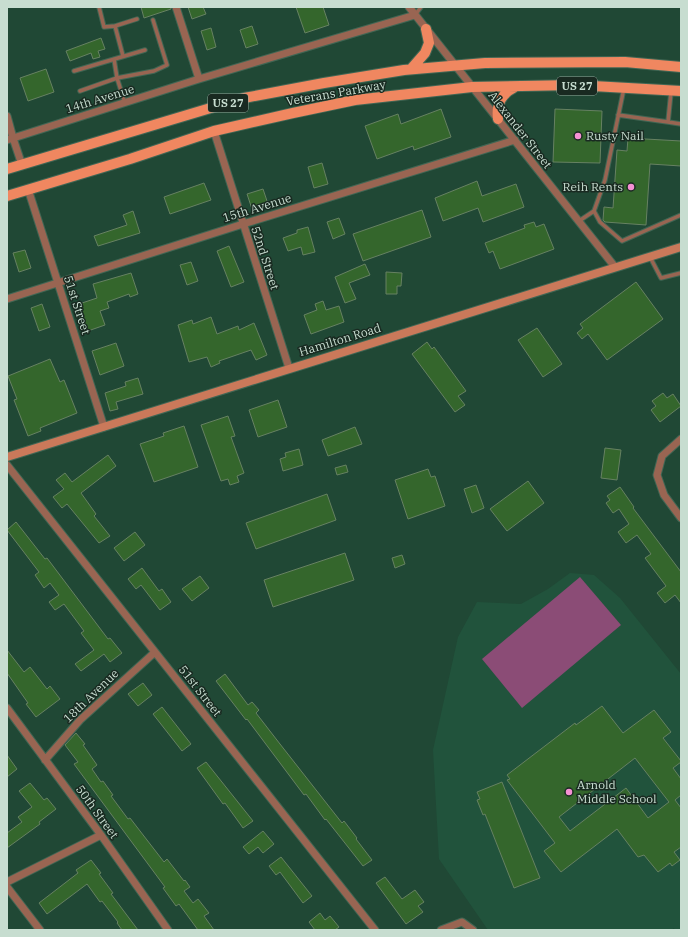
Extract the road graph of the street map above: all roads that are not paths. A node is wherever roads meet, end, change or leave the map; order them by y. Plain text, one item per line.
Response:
1 (99, 7) edge
2 (176, 7) edge
3 (409, 7) edge
4 (421, 7) edge
5 (415, 15) junction
6 (137, 20) dead end
7 (153, 20) dead end
8 (115, 26) junction
9 (426, 29) junction
10 (145, 50) dead end
11 (123, 56) junction
12 (114, 59) junction
13 (455, 65) junction
14 (681, 67) edge
15 (411, 69) junction
16 (74, 71) dead end
17 (117, 78) junction
18 (199, 80) junction
19 (472, 87) junction
20 (516, 87) junction
21 (624, 88) junction
22 (80, 91) dead end
23 (676, 91) edge
24 (125, 103) junction
25 (618, 115) junction
26 (7, 116) edge
27 (498, 119) junction
28 (668, 122) junction
29 (681, 124) edge
30 (214, 131) junction
31 (10, 139) edge
32 (515, 140) junction
33 (22, 165) junction
34 (7, 169) edge
35 (28, 190) junction
36 (7, 196) edge
37 (594, 211) junction
38 (681, 215) edge
39 (579, 221) junction
40 (243, 224) junction
41 (681, 247) edge
42 (650, 256) junction
43 (615, 267) junction
44 (681, 273) edge
45 (58, 282) junction
46 (7, 298) edge
47 (289, 368) junction
48 (104, 427) junction
49 (681, 439) edge
50 (7, 457) edge
51 (7, 465) edge
52 (681, 518) edge
53 (155, 652) junction
54 (7, 708) edge
55 (45, 760) junction
56 (101, 835) junction
57 (7, 882) edge
58 (7, 887) edge
59 (40, 930) edge
60 (168, 930) edge
61 (375, 930) edge
62 (441, 930) edge
63 (473, 930) edge

1 - 8 lane
2 - 18 street
3 - 5 street, Alexander Street
4 - 5 lane
5 - 9 street, Alexander Street
5 - 18 street
6 - 8 lane
7 - 17 lane
8 - 11 lane
9 - 13 street, Alexander Street
9 - 15 main road
10 - 11 lane
11 - 12 lane
12 - 16 lane
12 - 17 lane
13 - 14 main road, Veterans Parkway / US 27
13 - 15 main road, Veterans Parkway / US 27
13 - 19 street, Alexander Street
15 - 33 main road, Veterans Parkway / US 27
17 - 22 lane
17 - 24 lane
18 - 24 street, 14th Avenue
19 - 20 main road, Veterans Parkway / US 27
19 - 27 street, Alexander Street
19 - 30 main road, Veterans Parkway / US 27
20 - 21 main road, Veterans Parkway / US 27
20 - 27 main road
21 - 23 main road, Veterans Parkway / US 27
21 - 25 lane
23 - 28 lane
24 - 31 street, 14th Avenue
25 - 28 lane
25 - 37 lane
26 - 31 street
27 - 32 street, Alexander Street
28 - 29 lane
30 - 35 main road, Veterans Parkway / US 27
30 - 40 street, 52nd Street
31 - 33 street
32 - 39 street, Alexander Street
32 - 40 street, 15th Avenue
33 - 34 main road, Veterans Parkway / US 27
35 - 36 main road, Veterans Parkway / US 27
35 - 45 street, 51st Street
37 - 38 lane
37 - 39 lane
39 - 43 street, Alexander Street
40 - 45 street, 15th Avenue
40 - 47 street, 52nd Street
41 - 42 street, Hamilton Road
42 - 43 street, Hamilton Road
42 - 44 lane
43 - 47 street, Hamilton Road
45 - 46 street, 15th Avenue
45 - 48 street, 51st Street
47 - 48 street, Hamilton Road
48 - 50 street, Hamilton Road
49 - 52 street
51 - 53 street, 51st Street
53 - 55 street, 18th Avenue
53 - 61 street, 51st Street
54 - 55 street, 50th Street
55 - 56 street, 50th Street
56 - 57 street
56 - 60 street, 50th Street
58 - 59 street
62 - 63 street

